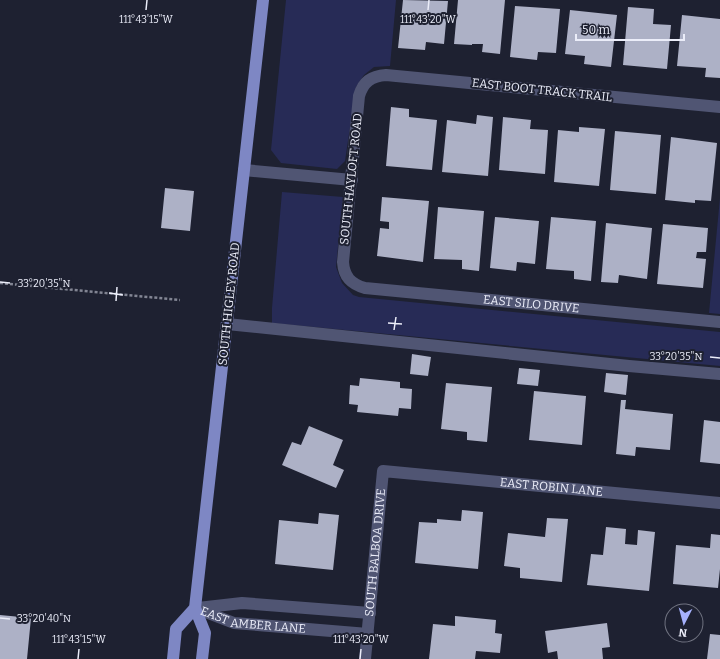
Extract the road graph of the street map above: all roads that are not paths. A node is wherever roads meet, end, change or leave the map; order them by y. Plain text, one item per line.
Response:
1 (263, 0) edge
2 (365, 83) joint
3 (720, 107) edge
4 (244, 170) junction
5 (352, 180) junction
6 (347, 277) joint
7 (720, 322) edge
8 (227, 324) junction
9 (720, 374) edge
10 (383, 470) joint
11 (720, 503) edge
12 (195, 608) junction
13 (370, 613) junction
14 (368, 634) junction
15 (173, 659) edge
16 (202, 659) edge
17 (365, 659) edge

1 - 4 main road, SOUTH HIGLEY ROAD
2 - 3 street, EAST BOOT TRACK TRAIL
2 - 5 street, SOUTH HAYLOFT ROAD
4 - 5 street
4 - 8 main road, SOUTH HIGLEY ROAD
5 - 6 street, SOUTH HAYLOFT ROAD
6 - 7 street, EAST SILO DRIVE
8 - 9 street
8 - 12 main road, SOUTH HIGLEY ROAD
10 - 11 street, EAST ROBIN LANE
10 - 13 street, SOUTH BALBOA DRIVE
12 - 13 street, EAST AMBER LANE
12 - 14 street, EAST AMBER LANE
12 - 15 main road
12 - 16 main road, SOUTH HIGLEY ROAD
13 - 14 street, SOUTH BALBOA DRIVE
14 - 17 street, SOUTH BALBOA DRIVE

